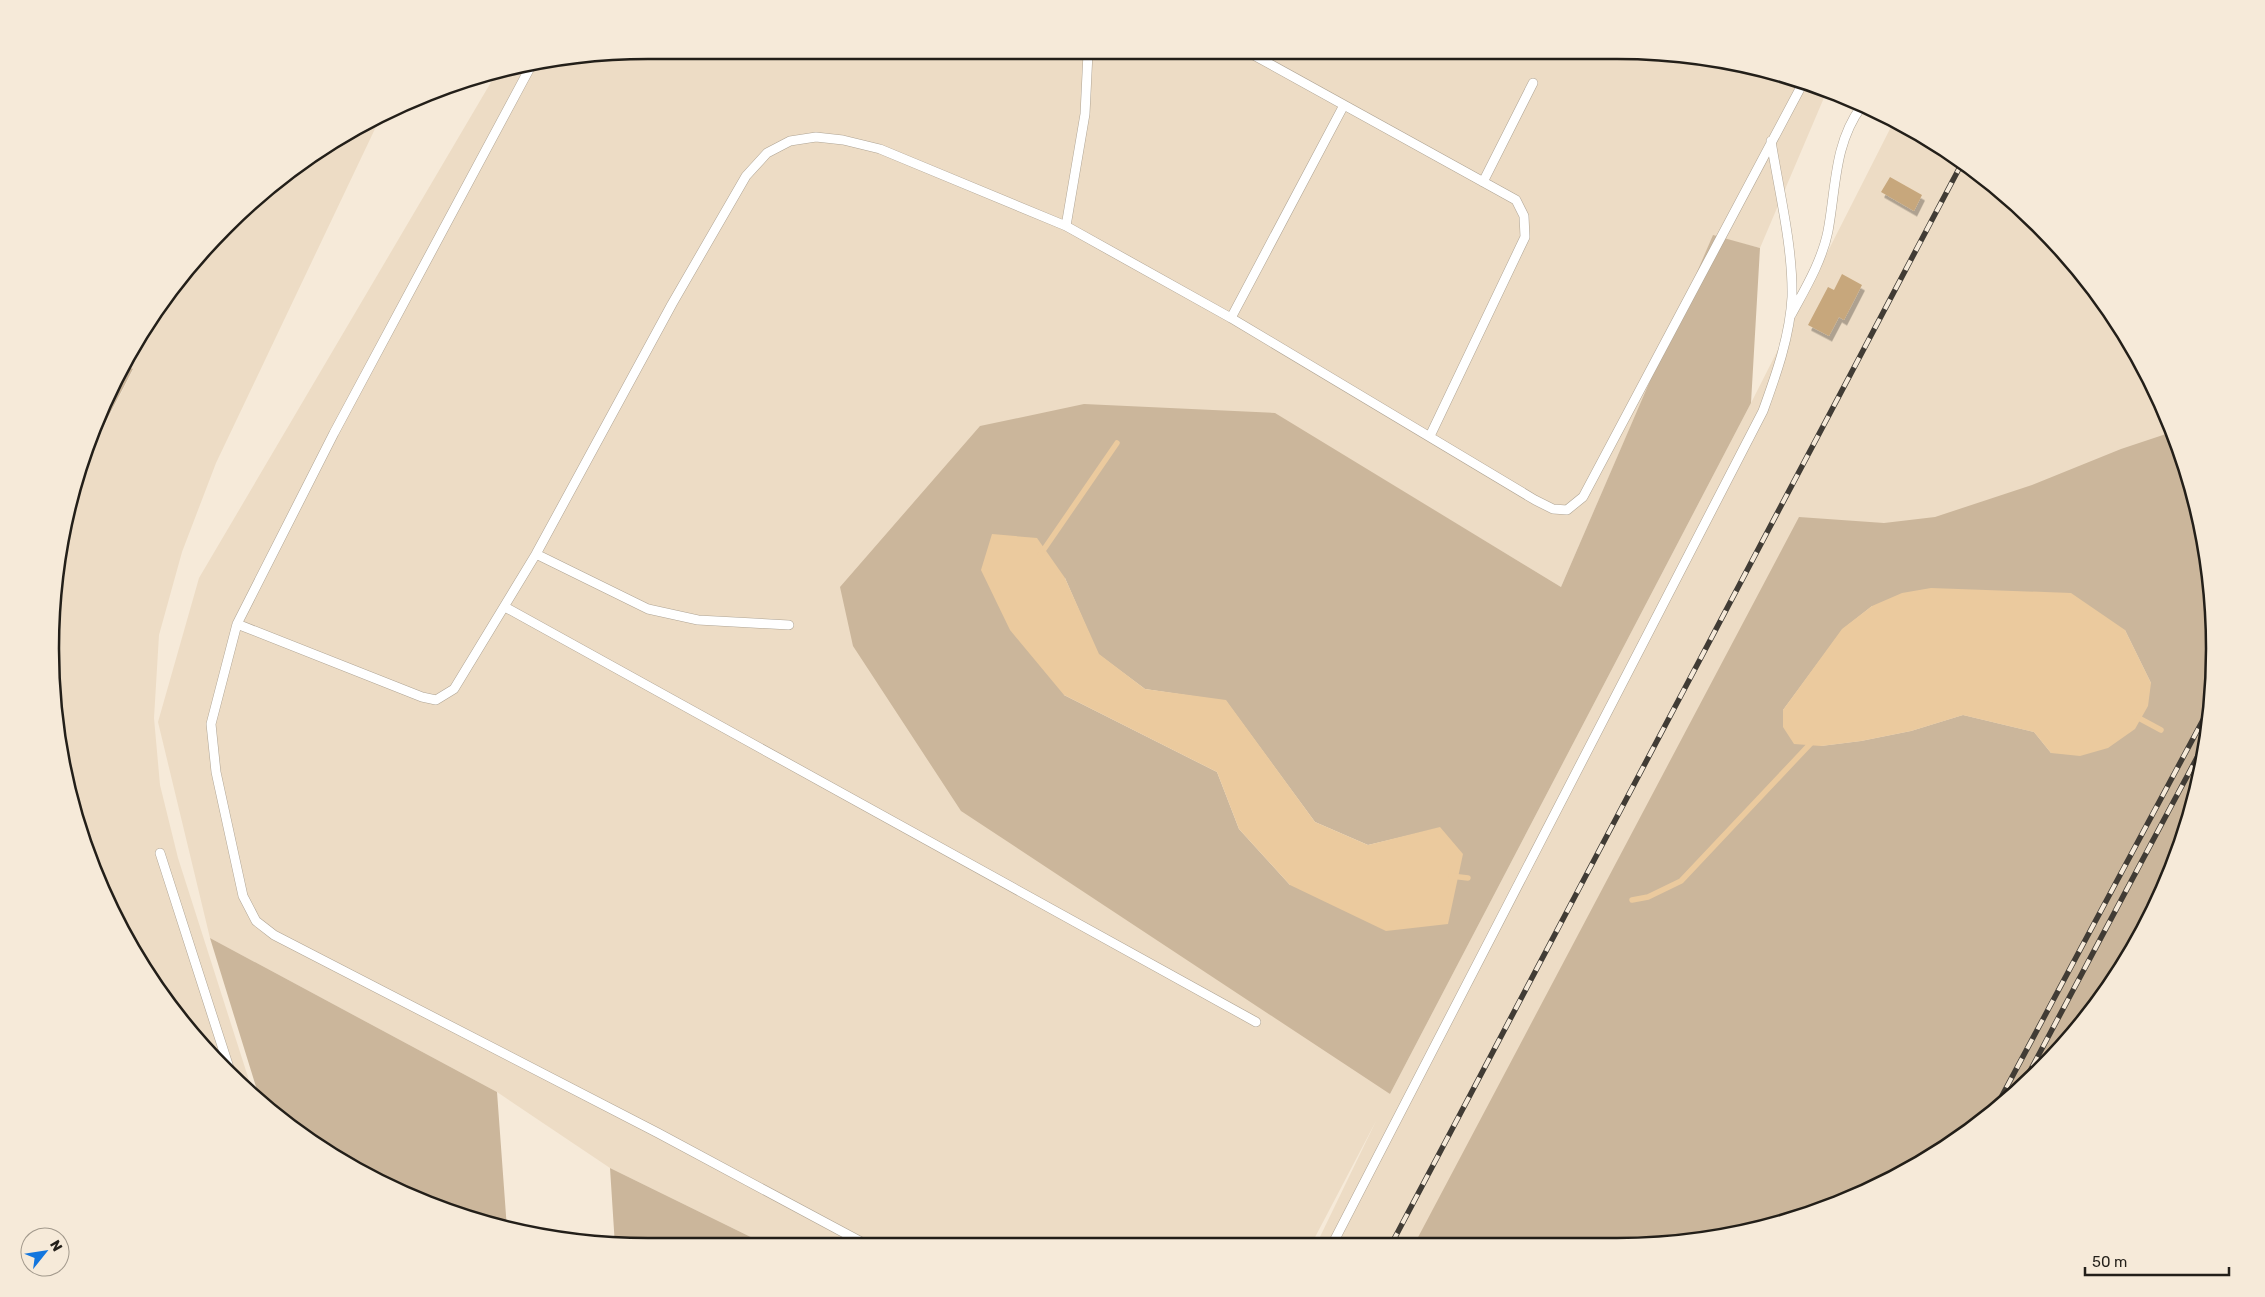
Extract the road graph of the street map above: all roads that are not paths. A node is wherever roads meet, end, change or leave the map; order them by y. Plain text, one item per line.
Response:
1 (1088, 59) edge
2 (1261, 59) edge
3 (528, 71) edge
4 (1533, 83) dead end
5 (1800, 88) edge
6 (1344, 105) junction
7 (1858, 111) edge
8 (1771, 142) junction
9 (1483, 182) junction
10 (1066, 226) junction
11 (1231, 318) junction
12 (1789, 320) junction
13 (1430, 436) junction
14 (536, 554) junction
15 (505, 607) junction
16 (237, 624) junction
17 (789, 625) dead end
18 (160, 853) dead end
19 (1256, 1022) dead end
20 (227, 1062) edge
21 (854, 1238) edge
22 (1336, 1238) edge

1 - 10 lane
2 - 6 lane
3 - 16 lane
4 - 9 lane
5 - 8 lane
6 - 9 lane
6 - 11 lane
7 - 12 lane
8 - 12 lane
8 - 13 lane
9 - 13 lane
10 - 11 lane
10 - 14 lane
11 - 13 lane
12 - 22 lane
14 - 15 lane
14 - 17 lane
15 - 16 lane
15 - 19 lane
16 - 21 lane
18 - 20 lane

